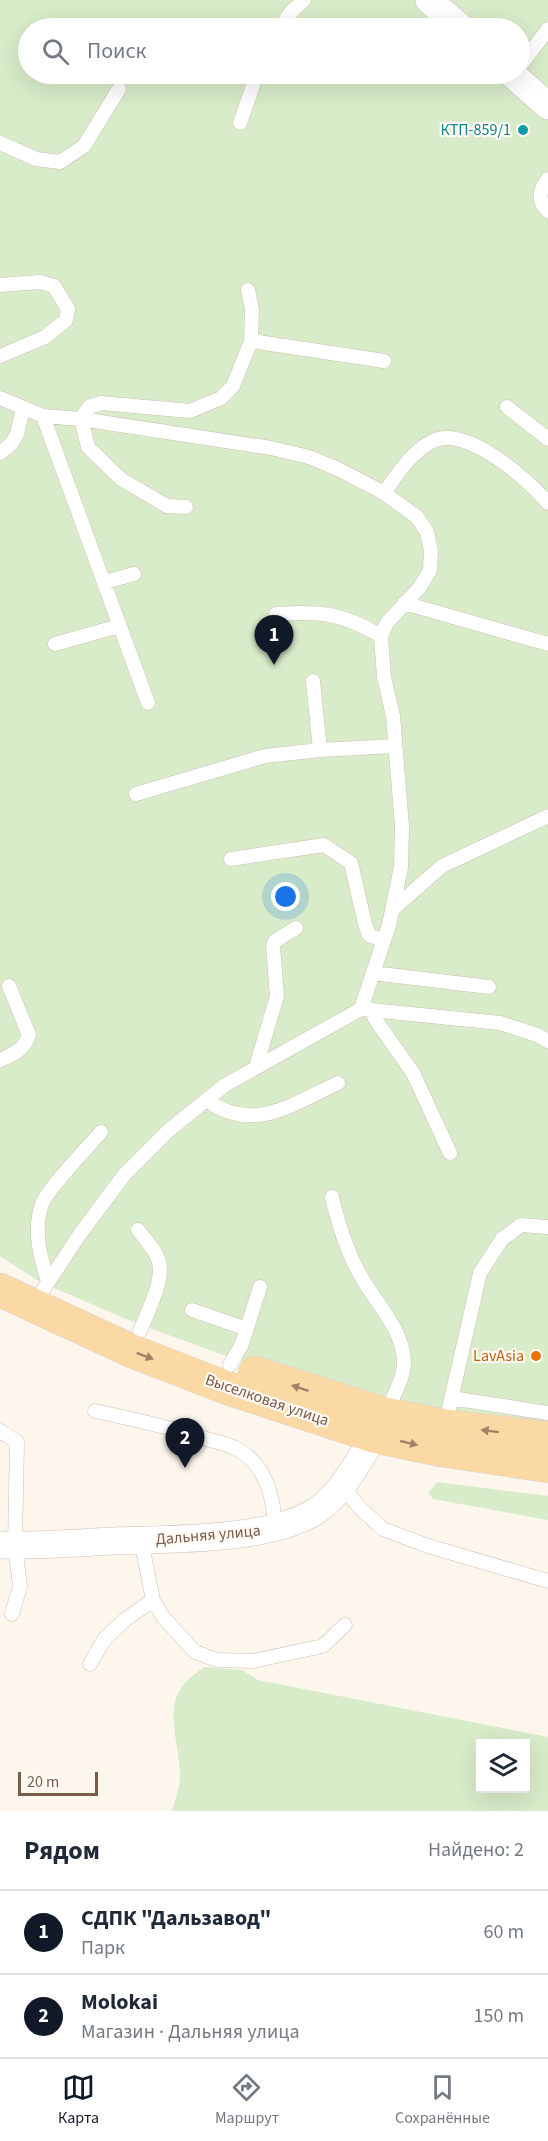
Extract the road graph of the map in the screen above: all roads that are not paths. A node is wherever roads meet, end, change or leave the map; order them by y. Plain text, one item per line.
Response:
1 (304, 0) edge
2 (429, 0) edge
3 (287, 18) edge
4 (450, 18) edge
5 (548, 29) edge
6 (530, 52) edge
7 (254, 84) edge
8 (529, 84) edge
9 (119, 89) dead end
10 (545, 97) edge
11 (240, 123) dead end
12 (0, 143) edge
13 (548, 179) edge
14 (548, 211) edge
15 (0, 285) edge
16 (248, 290) dead end
17 (251, 342) junction
18 (0, 356) edge
19 (384, 361) dead end
20 (0, 398) edge
21 (507, 407) dead end
22 (23, 409) junction
23 (43, 416) junction
24 (81, 419) junction
25 (548, 439) edge
26 (0, 453) edge
27 (384, 493) junction
28 (548, 503) edge
29 (186, 507) dead end
30 (134, 574) dead end
31 (105, 582) junction
32 (404, 603) junction
33 (276, 614) dead end
34 (119, 626) junction
35 (381, 636) junction
36 (55, 644) dead end
37 (548, 644) edge
38 (313, 681) dead end
39 (148, 703) dead end
40 (394, 746) junction
41 (320, 750) junction
42 (136, 794) dead end
43 (548, 816) edge
44 (231, 859) dead end
45 (392, 910) junction
46 (296, 928) dead end
47 (384, 941) junction
48 (373, 973) junction
49 (9, 986) dead end
50 (489, 987) dead end
51 (365, 1009) junction
52 (548, 1041) edge
53 (0, 1060) edge
54 (255, 1067) junction
55 (338, 1083) dead end
56 (207, 1101) junction
57 (101, 1132) dead end
58 (450, 1153) dead end
59 (332, 1197) dead end
60 (548, 1227) edge
61 (138, 1230) dead end
62 (0, 1266) edge
63 (45, 1286) junction
64 (260, 1287) dead end
65 (0, 1290) edge
66 (192, 1310) dead end
67 (247, 1329) junction
68 (140, 1331) junction
69 (230, 1365) junction
70 (95, 1411) dead end
71 (448, 1412) junction
72 (380, 1425) junction
73 (0, 1431) edge
74 (545, 1433) edge
75 (342, 1486) junction
76 (275, 1528) junction
77 (141, 1540) junction
78 (8, 1545) edge
79 (548, 1581) edge
80 (153, 1600) junction
81 (12, 1614) dead end
82 (345, 1625) dead end
83 (90, 1664) dead end

1 - 3 lane
2 - 4 street
5 - 6 lane
7 - 11 lane
8 - 10 street
9 - 12 lane
13 - 14 lane
15 - 18 lane
16 - 17 lane
17 - 19 lane
17 - 24 lane
20 - 22 lane
21 - 25 lane
22 - 23 lane
22 - 26 lane
23 - 24 lane
23 - 31 lane
24 - 27 lane
24 - 29 lane
27 - 28 lane
27 - 32 lane
30 - 31 lane
31 - 34 lane
32 - 35 lane
32 - 37 lane
33 - 35 lane
34 - 36 lane
34 - 39 lane
35 - 40 lane
38 - 41 lane
40 - 41 lane
40 - 45 lane
41 - 42 lane
43 - 45 lane
44 - 47 lane
45 - 47 lane
46 - 54 lane
47 - 48 lane
48 - 50 lane
48 - 51 lane
49 - 53 lane
51 - 52 lane
51 - 54 lane
51 - 58 lane
54 - 56 lane
55 - 56 lane
56 - 63 lane
57 - 63 lane
59 - 72 lane
60 - 71 lane
61 - 68 lane
62 - 63 main road, Выселковая улица
63 - 68 main road, Выселковая улица
64 - 67 lane
65 -> 72 main road, Выселковая улица
66 - 67 lane
67 - 69 lane
68 - 69 main road, Выселковая улица
72 -> 69 main road, Выселковая улица
70 - 76 lane
71 - 72 main road, Выселковая улица
71 - 74 main road, Выселковая улица
72 -> 74 main road, Выселковая улица
72 - 75 street, Дальняя улица
73 - 78 lane
75 - 76 street, Дальняя улица
75 - 79 lane
76 - 77 street, Дальняя улица
77 - 78 street, Дальняя улица
77 - 80 lane
78 - 81 lane
80 - 82 lane
80 - 83 lane

